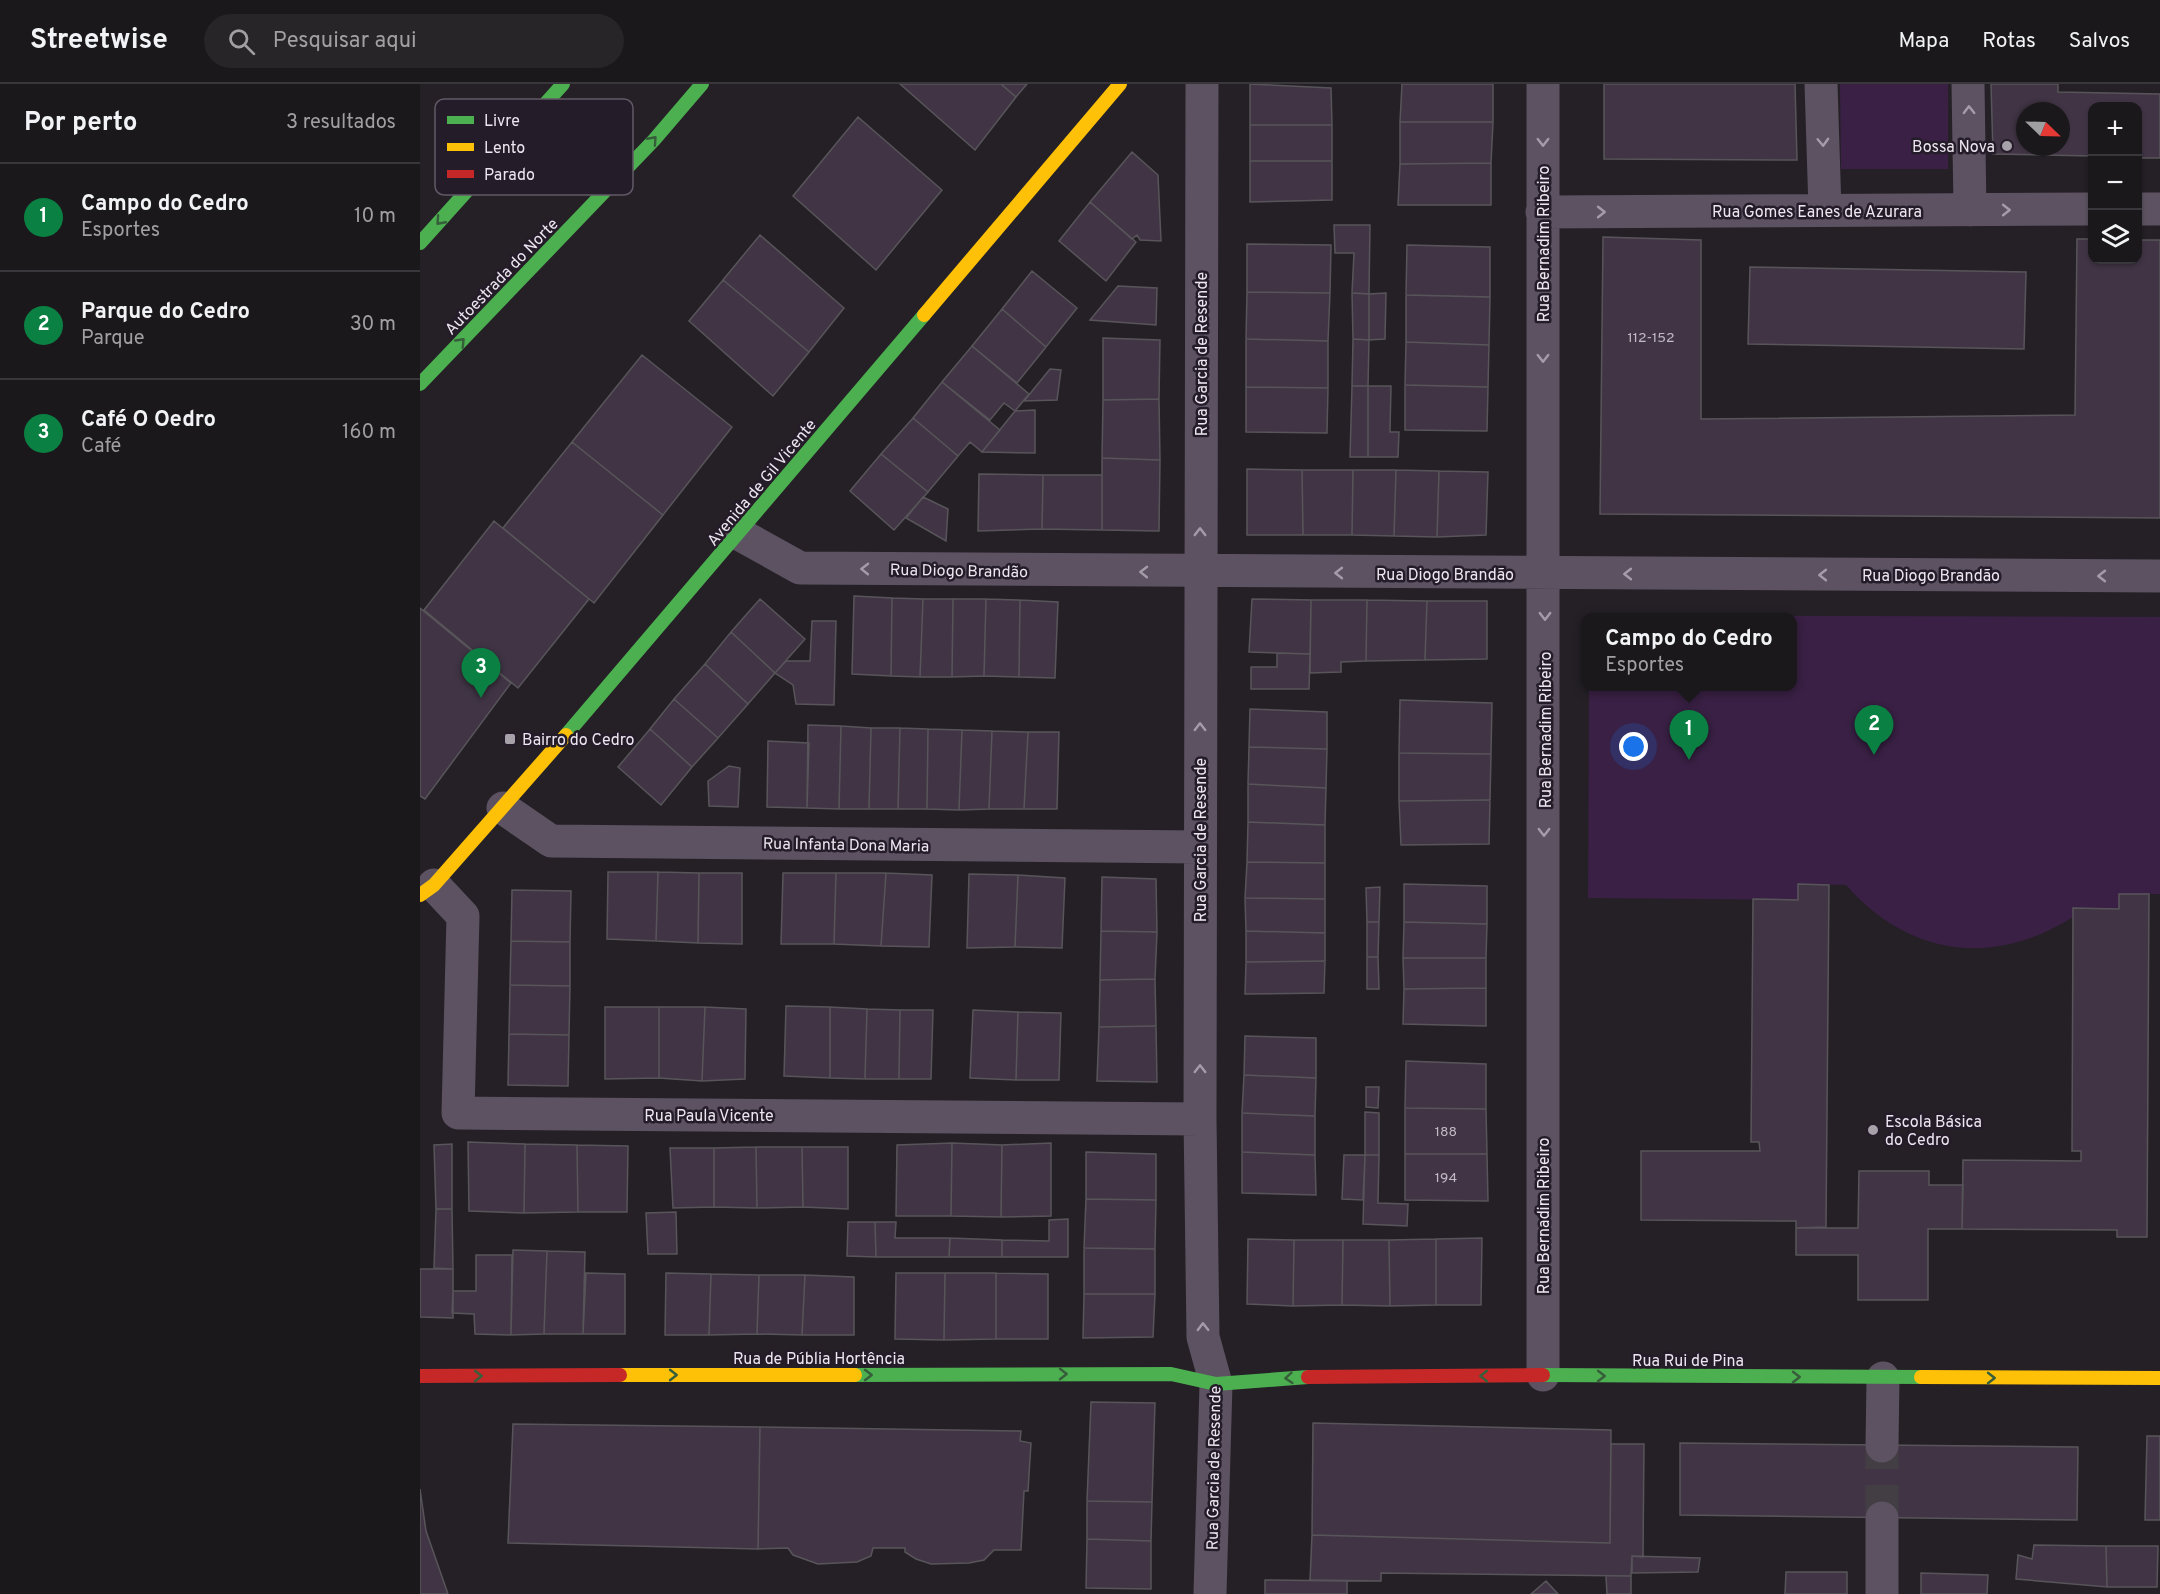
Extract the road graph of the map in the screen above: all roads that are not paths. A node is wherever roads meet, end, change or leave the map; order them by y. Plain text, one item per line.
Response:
1 (563, 84) edge
2 (702, 84) edge
3 (1120, 84) edge
4 (1202, 84) edge
5 (1543, 84) edge
6 (1821, 84) edge
7 (1968, 84) edge
8 (550, 99) edge
9 (633, 162) edge
10 (463, 195) edge
11 (601, 195) edge
12 (2088, 209) edge
13 (2142, 209) edge
14 (2160, 209) edge
15 (1825, 210) junction
16 (1970, 210) junction
17 (1542, 212) junction
18 (420, 243) edge
19 (420, 384) edge
20 (739, 534) junction
21 (1200, 572) junction
22 (1545, 574) junction
23 (2160, 576) edge
24 (503, 808) junction
25 (1200, 847) junction
26 (427, 890) edge
27 (1200, 1119) junction
28 (1543, 1375) junction
29 (420, 1376) edge
30 (1883, 1378) junction
31 (2160, 1378) edge
32 (1216, 1384) junction
33 (1882, 1446) tunnel mouth
34 (1882, 1518) tunnel mouth
35 (1210, 1594) edge
36 (1881, 1594) edge

1 -> 8 main road
9 -> 2 main road, Autoestrada do Norte
3 - 20 main road, Avenida de Gil Vicente
21 -> 4 street, Rua Garcia de Resende
5 -> 17 street, Rua Bernadim Ribeiro
6 -> 15 street
16 -> 7 street
10 -> 18 main road
19 -> 11 main road, Autoestrada do Norte
16 -> 12 street, Rua Gomes Eanes de Azurara
13 - 14 street
15 - 16 street, Rua Gomes Eanes de Azurara
17 -> 15 street, Rua Gomes Eanes de Azurara
17 -> 22 street, Rua Bernadim Ribeiro
21 -> 20 street, Rua Diogo Brandão
20 - 24 main road, Avenida de Gil Vicente
22 -> 21 street, Rua Diogo Brandão
25 -> 21 street, Rua Garcia de Resende
23 -> 22 street, Rua Diogo Brandão
22 -> 28 street, Rua Bernadim Ribeiro
24 - 25 street, Rua Infanta Dona Maria
24 - 26 main road, Avenida de Gil Vicente
27 -> 25 street, Rua Garcia de Resende
26 - 27 street, Rua Paula Vicente
32 -> 27 street, Rua Garcia de Resende
28 -> 30 main road, Rua Rui de Pina
28 -> 32 main road, Rua Rui de Pina
29 -> 32 main road, Rua de Públia Hortência
30 -> 31 main road, Rua Rui de Pina
30 - 33 street
32 - 35 street, Rua Garcia de Resende
34 - 36 street

